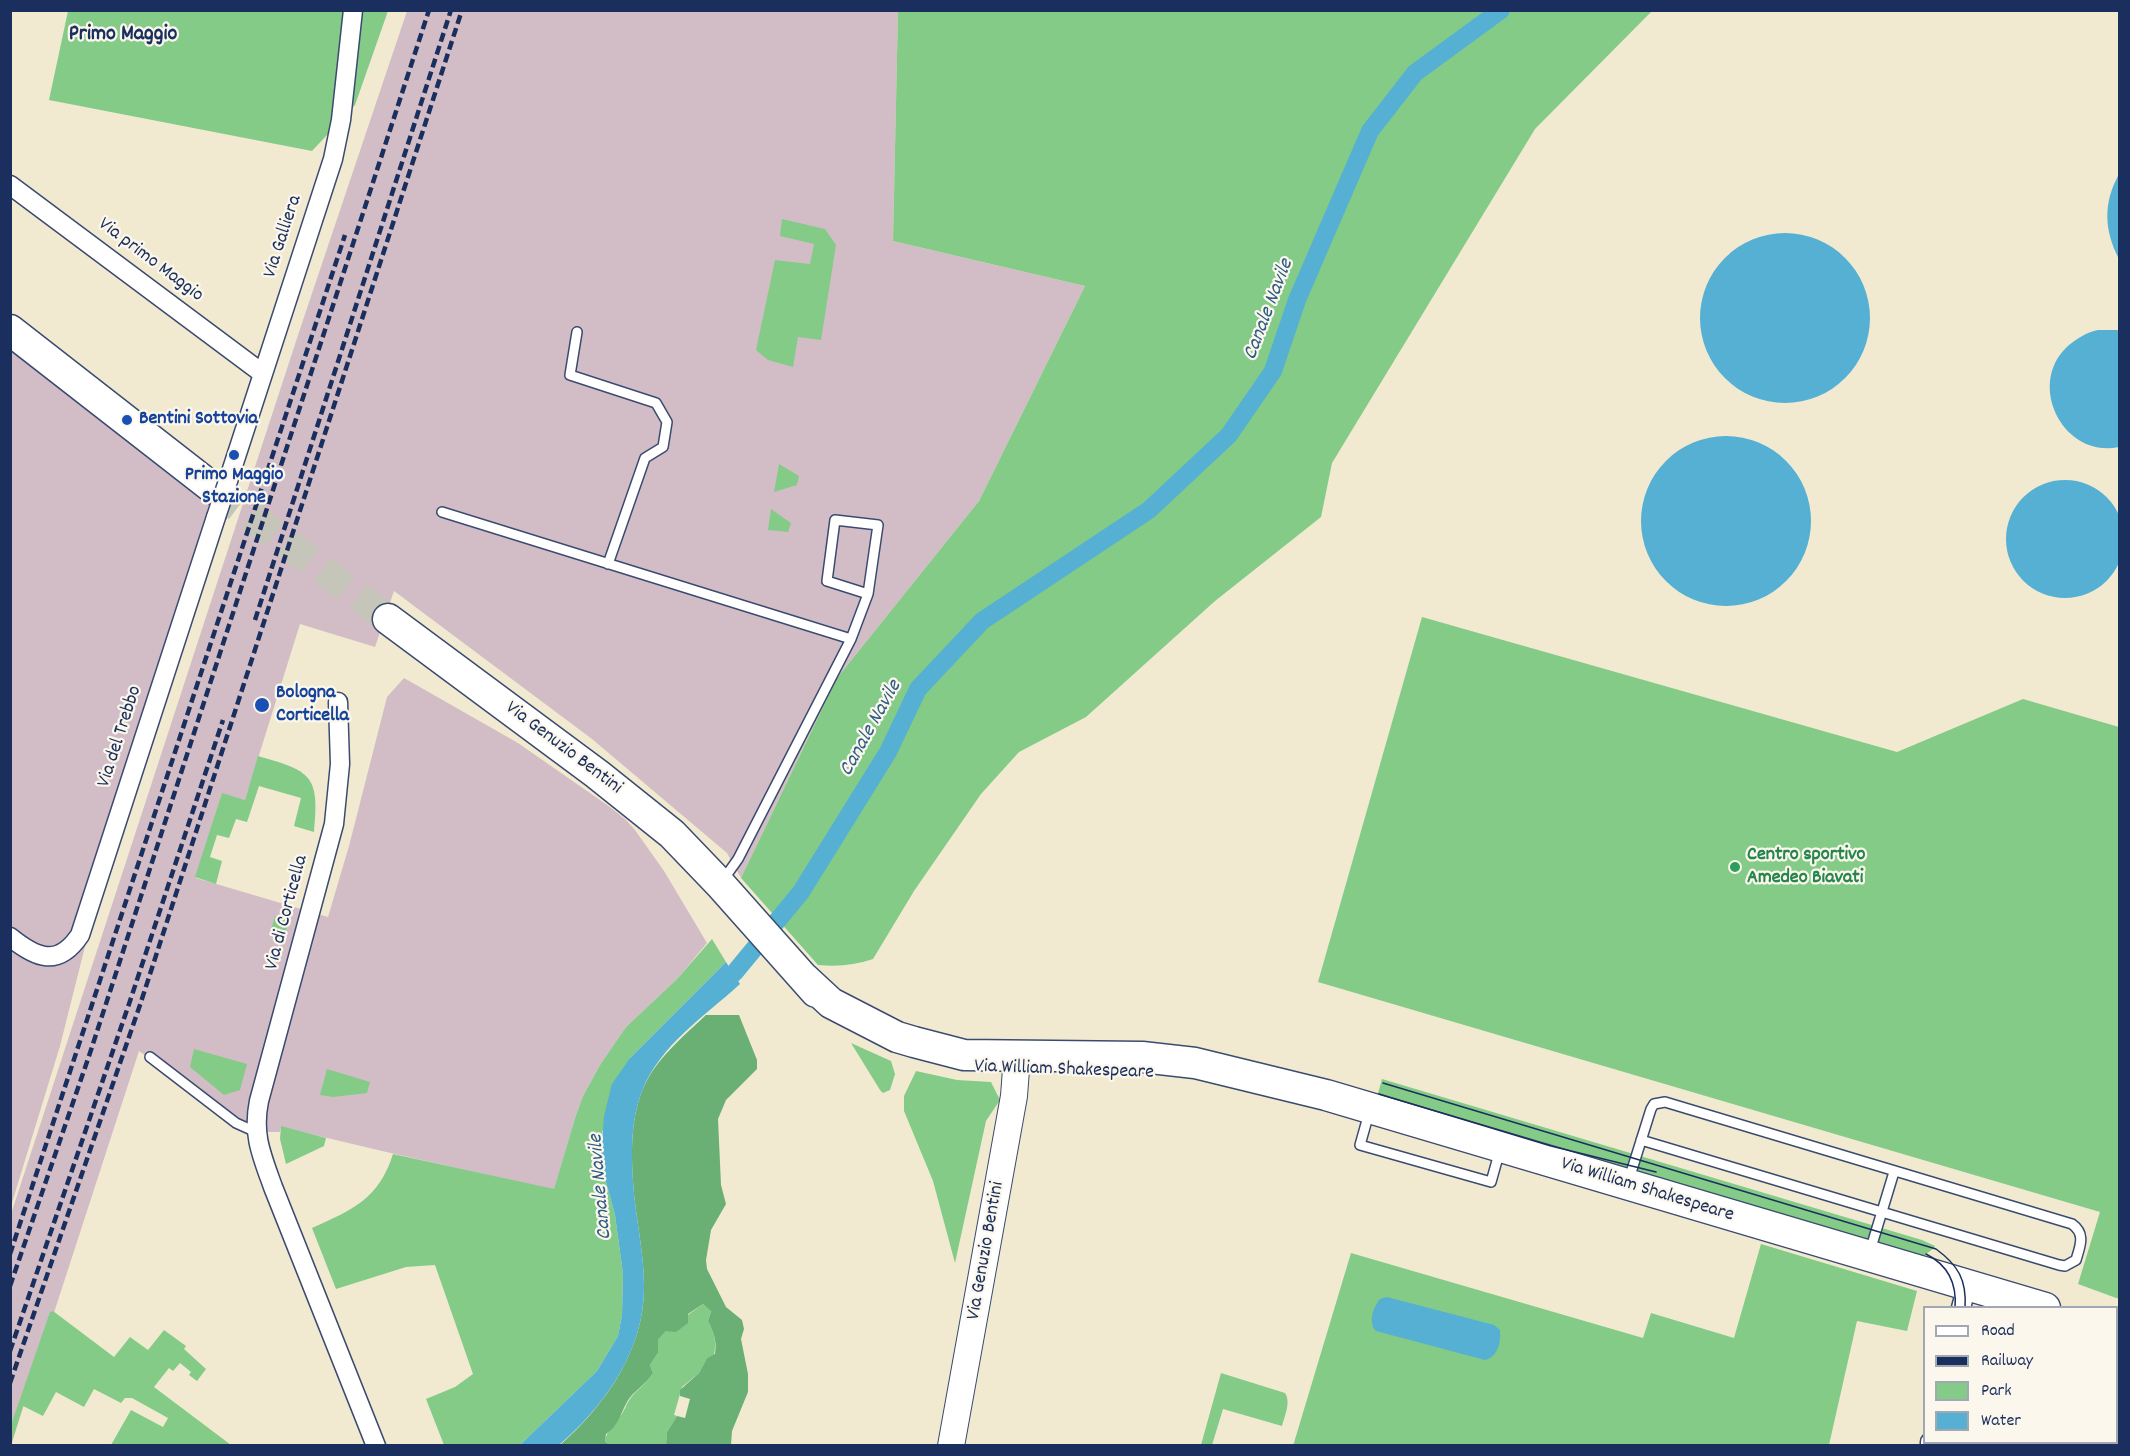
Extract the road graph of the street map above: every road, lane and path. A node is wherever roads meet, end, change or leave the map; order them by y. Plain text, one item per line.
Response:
1 (354, 10) edge
2 (10, 185) edge
3 (10, 330) edge
4 (577, 332) dead end
5 (262, 373) junction
6 (220, 493) junction
7 (442, 512) dead end
8 (608, 564) junction
9 (868, 594) junction
10 (388, 619) tunnel mouth
11 (850, 639) junction
12 (338, 702) dead end
13 (723, 888) junction
14 (10, 937) edge
15 (150, 1057) dead end
16 (1017, 1065) junction
17 (256, 1132) junction
18 (1641, 1140) junction
19 (1894, 1172) junction
20 (1627, 1185) junction
21 (1881, 1212) junction
22 (1868, 1257) junction
23 (1964, 1296) edge
24 (2032, 1306) edge
25 (376, 1446) edge
26 (951, 1446) edge

1 - 5 street, Via Galliera
2 - 5 street, Via primo Maggio
3 - 6 main road
4 - 8 lane
5 - 6 street, Via Galliera
6 - 14 street, Via del Trebbo
7 - 8 lane
8 - 11 lane
9 - 9 lane
9 - 11 lane
10 - 13 main road, Via Genuzio Bentini
11 - 13 lane
12 - 17 street, Via di Corticella
13 - 16 main road, Via William Shakespeare
15 - 17 lane
16 - 20 main road, Via William Shakespeare
16 - 26 street, Via Genuzio Bentini
17 - 25 street, Via di Corticella
18 - 19 lane
18 - 20 lane
18 - 21 lane
19 - 21 lane
19 - 21 lane
20 - 22 main road, Via William Shakespeare
21 - 22 lane
22 - 23 main road, Via William Shakespeare
23 - 24 main road, Via William Shakespeare

